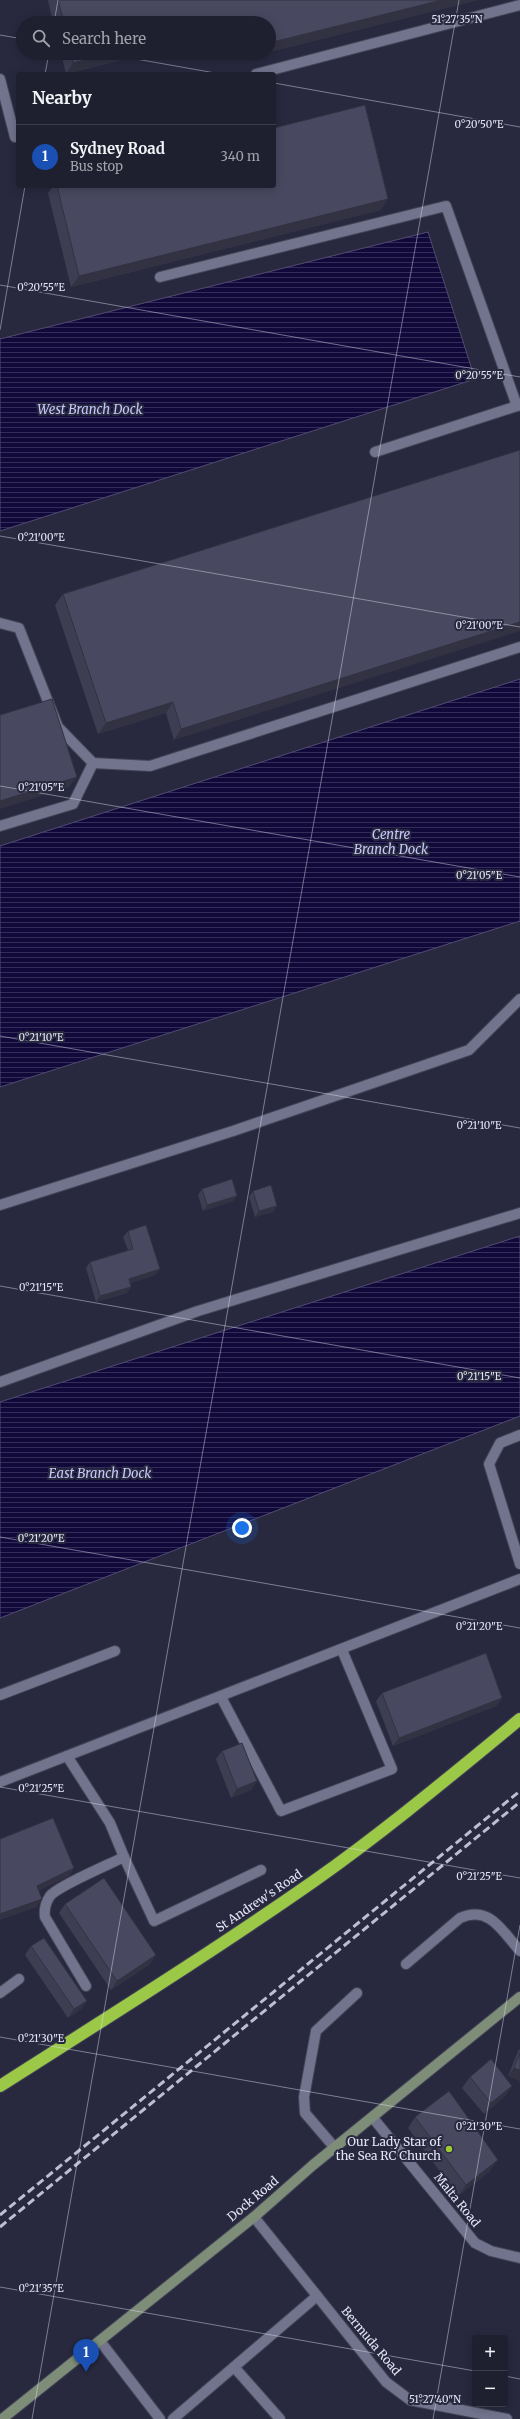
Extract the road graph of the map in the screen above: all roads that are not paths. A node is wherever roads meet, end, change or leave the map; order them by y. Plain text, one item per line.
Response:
1 (520, 5) edge
2 (264, 72) edge
3 (0, 79) edge
4 (16, 137) edge
5 (160, 278) dead end
6 (518, 406) edge
7 (375, 452) dead end
8 (0, 623) edge
9 (520, 647) edge
10 (93, 763) junction
11 (0, 826) edge
12 (520, 999) edge
13 (0, 1205) edge
14 (520, 1213) edge
15 (0, 1382) edge
16 (520, 1436) edge
17 (520, 1564) edge
18 (520, 1579) edge
19 (342, 1650) junction
20 (115, 1651) dead end
21 (0, 1695) edge
22 (221, 1697) junction
23 (520, 1718) edge
24 (67, 1756) junction
25 (0, 1782) edge
26 (124, 1857) junction
27 (262, 1870) dead end
28 (520, 1951) edge
29 (406, 1964) dead end
30 (19, 1979) dead end
31 (86, 1986) dead end
32 (0, 1993) edge
33 (356, 1993) dead end
34 (520, 1997) edge
35 (0, 2086) edge
36 (372, 2118) junction
37 (335, 2148) junction
38 (254, 2217) junction
39 (520, 2258) edge
40 (317, 2296) junction
41 (100, 2340) junction
42 (234, 2367) junction
43 (494, 2418) edge
44 (2, 2419) edge
45 (160, 2419) edge
46 (173, 2419) edge
47 (280, 2419) edge
48 (507, 2419) edge

1 - 2 street
3 - 4 street
5 - 6 street
6 - 7 street
8 - 10 street
9 - 10 street
10 - 11 street
12 - 13 street
14 - 15 street
16 - 17 street
18 - 19 street
19 - 22 street
19 - 22 street
20 - 21 street
22 - 24 street
23 - 35 highway, St Andrew's Road
24 - 25 street
24 - 26 street
26 - 27 street
26 - 31 street
28 - 29 street
30 - 32 street
33 - 37 street
34 - 36 street, Dock Road
36 - 37 street, Dock Road
36 - 39 street, Malta Road
37 - 38 street, Dock Road
38 - 40 street, Bermuda Road
38 - 41 street, Dock Road
40 - 42 street
40 - 43 street, Bermuda Road
41 - 44 street, Dock Road
41 - 45 street
42 - 46 street
42 - 47 street
43 - 48 street, Bermuda Road

